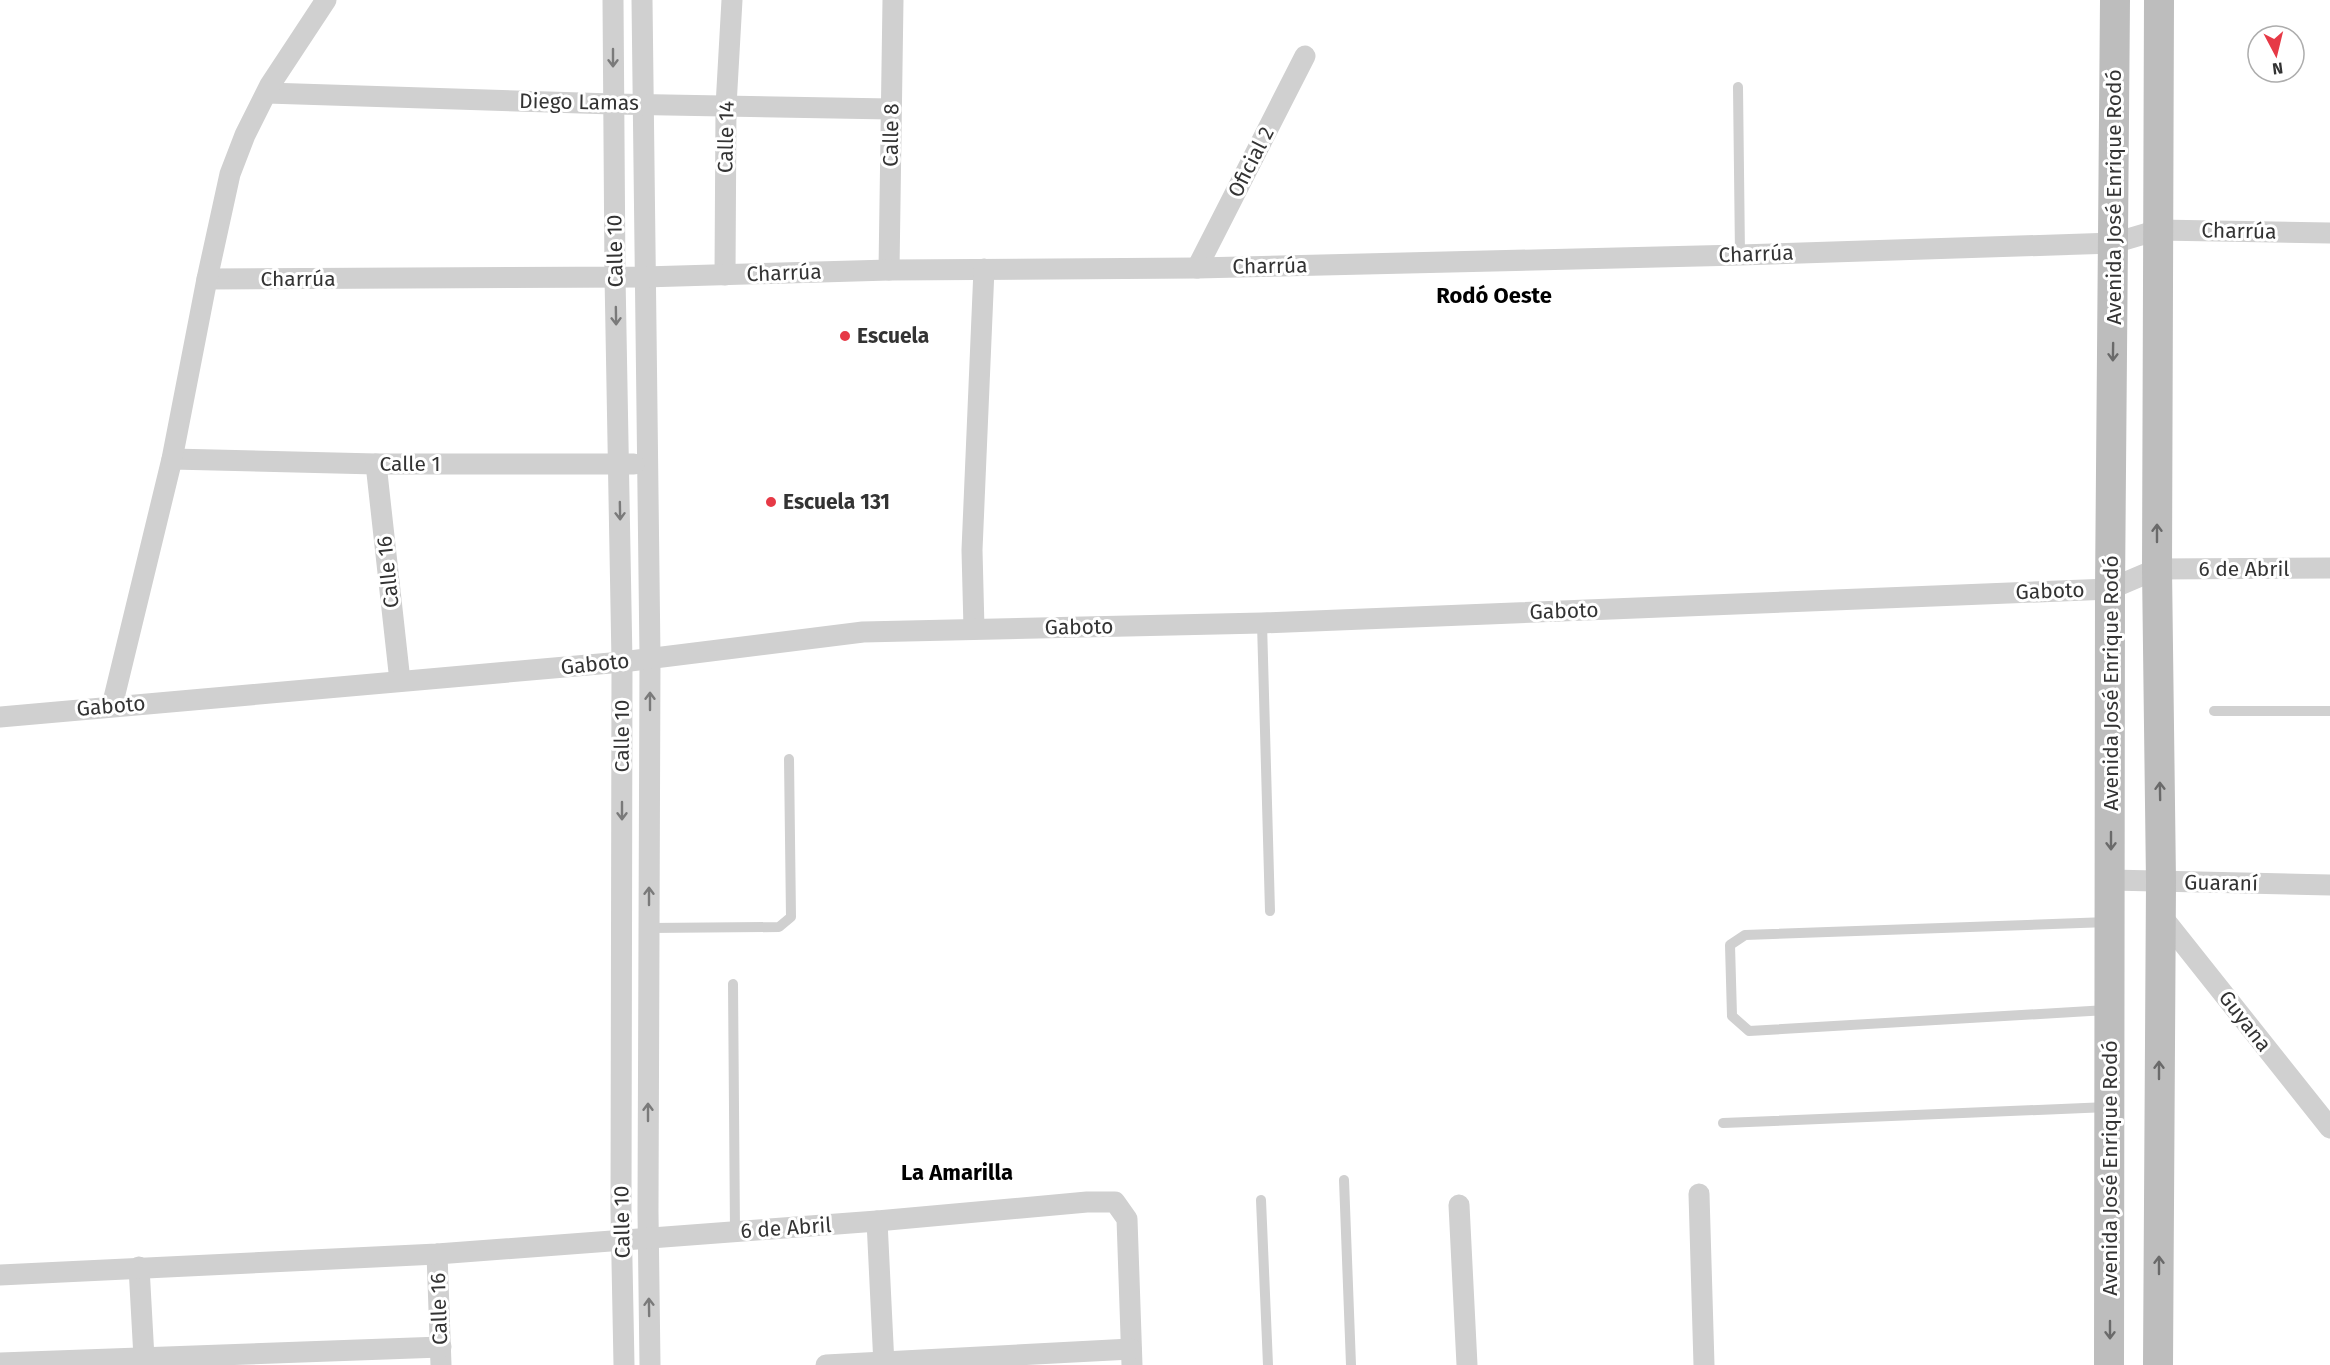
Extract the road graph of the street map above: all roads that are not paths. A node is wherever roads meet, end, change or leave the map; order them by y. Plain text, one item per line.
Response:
1 (326, 0) edge
2 (613, 0) edge
3 (642, 0) edge
4 (732, 0) edge
5 (893, 0) edge
6 (2115, 0) edge
7 (2159, 0) edge
8 (1305, 56) dead end
9 (1738, 87) dead end
10 (267, 93) junction
11 (643, 103) junction
12 (614, 104) junction
13 (726, 106) junction
14 (891, 109) junction
15 (2158, 230) junction
16 (2330, 233) edge
17 (2114, 243) junction
18 (1740, 255) junction
19 (1197, 268) junction
20 (984, 269) junction
21 (889, 270) junction
22 (725, 275) junction
23 (615, 276) junction
24 (644, 277) junction
25 (207, 279) junction
26 (172, 459) junction
27 (376, 464) junction
28 (620, 464) junction
29 (647, 464) junction
30 (2330, 568) edge
31 (2157, 569) junction
32 (2110, 589) junction
33 (1262, 622) junction
34 (974, 629) junction
35 (650, 657) junction
36 (622, 662) junction
37 (400, 681) junction
38 (112, 706) junction
39 (2214, 711) dead end
40 (2330, 711) edge
41 (0, 717) edge
42 (789, 759) dead end
43 (2111, 880) junction
44 (2161, 882) junction
45 (2330, 885) edge
46 (1270, 911) dead end
47 (2160, 914) junction
48 (2109, 922) junction
49 (649, 928) junction
50 (733, 984) dead end
51 (2110, 1010) junction
52 (2111, 1107) junction
53 (1723, 1123) dead end
54 (2330, 1128) edge
55 (1344, 1180) dead end
56 (1699, 1194) dead end
57 (1261, 1200) dead end
58 (1459, 1205) dead end
59 (877, 1221) junction
60 (735, 1232) junction
61 (648, 1238) junction
62 (622, 1240) junction
63 (437, 1254) junction
64 (139, 1267) junction
65 (0, 1275) edge
66 (441, 1356) edge
67 (1132, 1357) edge
68 (144, 1358) junction
69 (0, 1363) edge
70 (884, 1364) edge
71 (624, 1365) edge
72 (650, 1365) edge
73 (826, 1365) edge
74 (1269, 1365) edge
75 (1351, 1365) edge
76 (1467, 1365) edge
77 (1704, 1365) edge
78 (2109, 1365) edge
79 (2158, 1365) edge

1 - 10 street
2 -> 12 street, Calle 10
3 - 11 street, Calle 10
4 - 13 street, Calle 14
5 - 14 street, Calle 8
6 - 17 street, Avenida José Enrique Rodó
7 - 15 street, Avenida José Enrique Rodó
8 - 19 street, Oficial 2
9 - 18 lane
10 - 12 street, Diego Lamas
10 - 25 street
11 - 12 street, Diego Lamas
11 - 13 street, Diego Lamas
11 - 24 street, Calle 10
12 - 23 street, Calle 10
13 - 14 street, Diego Lamas
13 - 22 street, Calle 14
14 - 21 street, Calle 8
15 - 16 street, Charrúa
15 - 17 street, Charrúa
31 -> 15 street, Avenida José Enrique Rodó
17 - 18 street, Charrúa
17 -> 32 street, Avenida José Enrique Rodó
18 - 19 street, Charrúa
19 - 20 street, Charrúa
20 - 21 street, Charrúa
20 - 34 street
21 - 22 street, Charrúa
22 - 24 street, Charrúa
23 - 24 street, Charrúa
23 - 25 street, Charrúa
23 -> 28 street, Calle 10
24 - 29 street, Calle 10
25 - 26 street
26 - 27 street, Calle 1
26 - 38 street
27 - 28 street, Calle 1
27 - 37 street, Calle 16
28 - 29 street, Calle 1
28 -> 36 street, Calle 10
29 - 35 street, Calle 10
30 - 31 street, 6 de Abril
31 - 32 street, Gaboto
44 -> 31 street, Avenida José Enrique Rodó
32 - 33 street, Gaboto
32 -> 43 street, Avenida José Enrique Rodó
33 - 34 street, Gaboto
33 - 46 lane
34 - 35 street, Gaboto
35 - 36 street, Gaboto
49 -> 35 street, Calle 10
36 - 37 street, Gaboto
36 -> 62 street, Calle 10
37 - 38 street, Gaboto
38 - 41 street, Gaboto
39 - 40 lane
42 - 49 lane
43 - 44 street, Guaraní
43 - 48 street, Avenida José Enrique Rodó
44 - 45 street, Guaraní
44 - 47 street, Avenida José Enrique Rodó
47 - 54 street, Guyana
79 -> 47 street, Avenida José Enrique Rodó
48 - 51 street, Avenida José Enrique Rodó
48 - 51 lane
61 -> 49 street, Calle 10
50 - 60 lane
51 - 52 street, Avenida José Enrique Rodó
52 - 53 lane
52 -> 78 street, Avenida José Enrique Rodó
55 - 75 lane
56 - 77 street
57 - 74 lane
58 - 76 street
59 - 60 street, 6 de Abril
59 - 67 street, 6 de Abril
59 - 70 street
60 - 61 street, 6 de Abril
61 - 62 street, 6 de Abril
72 -> 61 street, Calle 10
62 - 63 street, 6 de Abril
62 - 71 street, Calle 10
63 - 64 street, 6 de Abril
63 - 66 street, Calle 16
64 - 65 street, 6 de Abril
64 - 68 street
66 - 68 street
67 - 70 street
68 - 69 street
70 - 73 street

